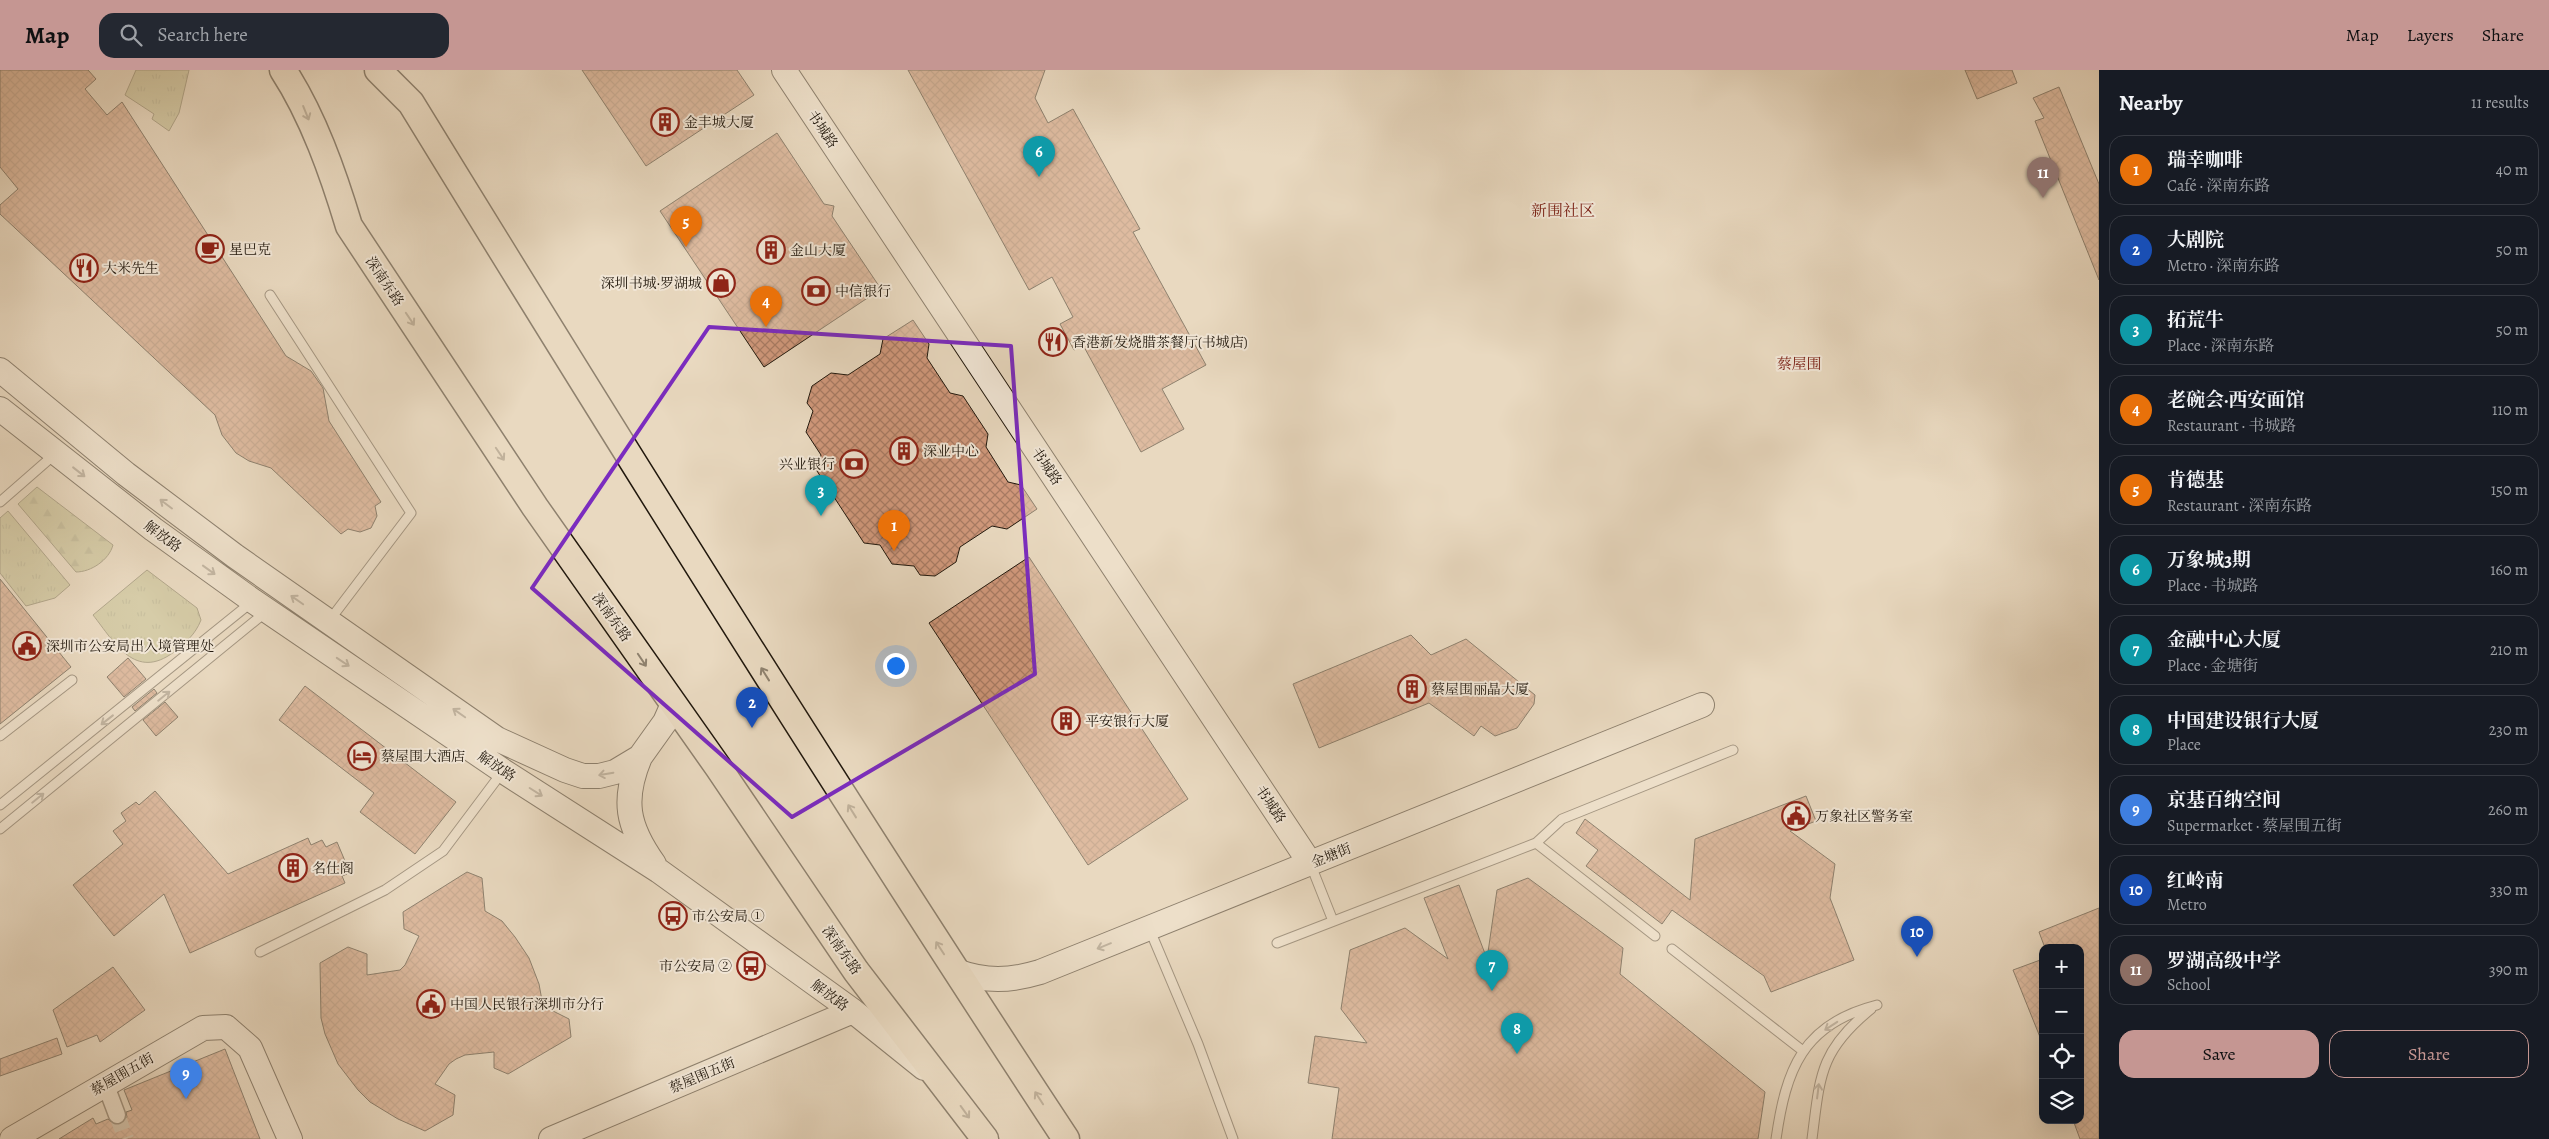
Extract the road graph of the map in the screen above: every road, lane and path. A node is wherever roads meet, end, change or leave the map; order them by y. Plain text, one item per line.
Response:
1 (283, 70) edge
2 (378, 70) edge
3 (784, 70) edge
4 (270, 295) dead end
5 (0, 370) edge
6 (0, 409) edge
7 (56, 454) junction
8 (0, 502) edge
9 (260, 606) junction
10 (329, 622) junction
11 (72, 680) dead end
12 (673, 704) junction
13 (1702, 705) dead end
14 (0, 736) edge
15 (1733, 750) dead end
16 (640, 757) junction
17 (503, 771) junction
18 (0, 805) edge
19 (0, 829) edge
20 (1536, 843) junction
21 (1310, 863) junction
22 (659, 871) junction
23 (1333, 921) junction
24 (1149, 928) junction
25 (1655, 936) dead end
26 (1277, 943) dead end
27 (1672, 949) dead end
28 (260, 952) dead end
29 (956, 972) junction
30 (853, 1011) junction
31 (1803, 1051) junction
32 (104, 1083) junction
33 (945, 1086) junction
34 (117, 1115) tunnel mouth
35 (12, 1139) edge
36 (290, 1139) edge
37 (551, 1139) edge
38 (984, 1139) edge
39 (1066, 1139) edge
40 (1233, 1139) edge
41 (1776, 1139) edge
42 (1812, 1139) edge

1 -> 12 main road, 深南东路
29 -> 2 main road
3 - 21 street, 书城路
4 - 10 lane
10 -> 5 street, 解放路
6 - 7 street, 解放路
7 - 8 lane
7 -> 9 street, 解放路
9 -> 17 street, 解放路
9 -> 18 lane
19 -> 9 lane
16 -> 10 street, 解放路
11 - 14 lane
12 - 16 street, 解放路
12 - 33 main road, 深南东路
13 - 21 street, 金塘街
15 - 20 lane
16 - 22 street
17 -> 22 street, 解放路
17 - 28 lane
20 - 23 lane
20 - 25 lane
21 - 23 lane
21 - 24 street, 金塘街
22 - 30 street, 解放路
23 - 26 lane
24 -> 29 street, 金塘街
24 - 40 lane
27 - 31 lane
39 -> 29 main road
30 - 33 street, 解放路
30 - 37 street, 蔡屋围五街
31 - 41 lane
42 -> 31 lane
32 - 34 street
32 - 35 street, 蔡屋围五街
32 - 36 street, 蔡屋围五街
33 -> 38 main road, 深南东路

